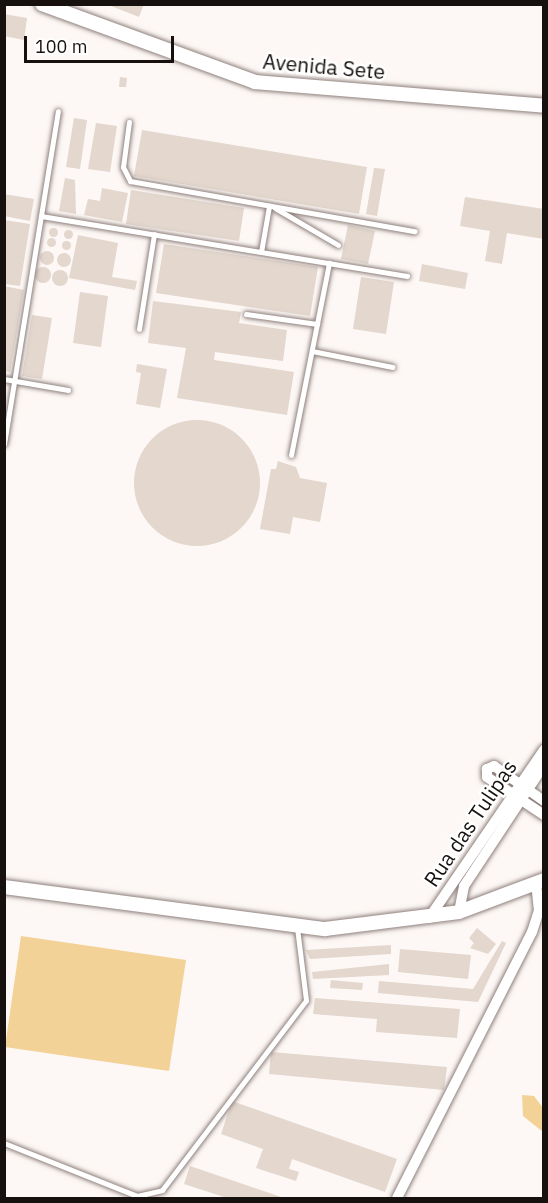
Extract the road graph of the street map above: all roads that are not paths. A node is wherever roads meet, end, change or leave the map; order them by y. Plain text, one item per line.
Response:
1 (42, 4) edge
2 (543, 106) edge
3 (58, 111) dead end
4 (129, 122) dead end
5 (271, 206) junction
6 (41, 216) junction
7 (415, 231) dead end
8 (154, 234) junction
9 (338, 245) dead end
10 (261, 252) junction
11 (329, 263) junction
12 (407, 276) dead end
13 (246, 314) dead end
14 (317, 324) junction
15 (139, 329) dead end
16 (312, 351) junction
17 (392, 367) dead end
18 (4, 379) edge
19 (15, 380) junction
20 (68, 390) dead end
21 (4, 444) edge
22 (291, 455) dead end
23 (543, 750) edge
24 (543, 765) edge
25 (523, 786) junction
26 (517, 797) junction
27 (543, 801) edge
28 (543, 816) edge
29 (540, 881) edge
30 (4, 887) edge
31 (459, 912) junction
32 (428, 919) junction
33 (297, 928) junction
34 (4, 1143) edge
35 (397, 1198) edge

1 - 2 main road, Avenida Sete
3 - 6 lane
4 - 5 lane
5 - 7 lane
5 - 9 lane
5 - 10 lane
6 - 8 lane
6 - 19 lane
8 - 10 lane
8 - 15 lane
10 - 11 lane
11 - 12 lane
11 - 14 lane
13 - 14 lane
14 - 16 lane
16 - 17 lane
16 - 22 lane
18 - 19 lane
19 - 20 lane
19 - 21 lane
23 - 25 street, Rua das Tulipas
24 - 25 street, Rua das Tulipas
25 - 26 street, Rua das Tulipas
25 - 26 street
25 - 27 street
26 - 28 street
26 - 31 street, Rua das Tulipas
26 - 32 street, Rua das Tulipas
29 - 31 main road
29 - 35 street
30 - 33 main road
31 - 32 main road
32 - 33 main road
33 - 34 lane

